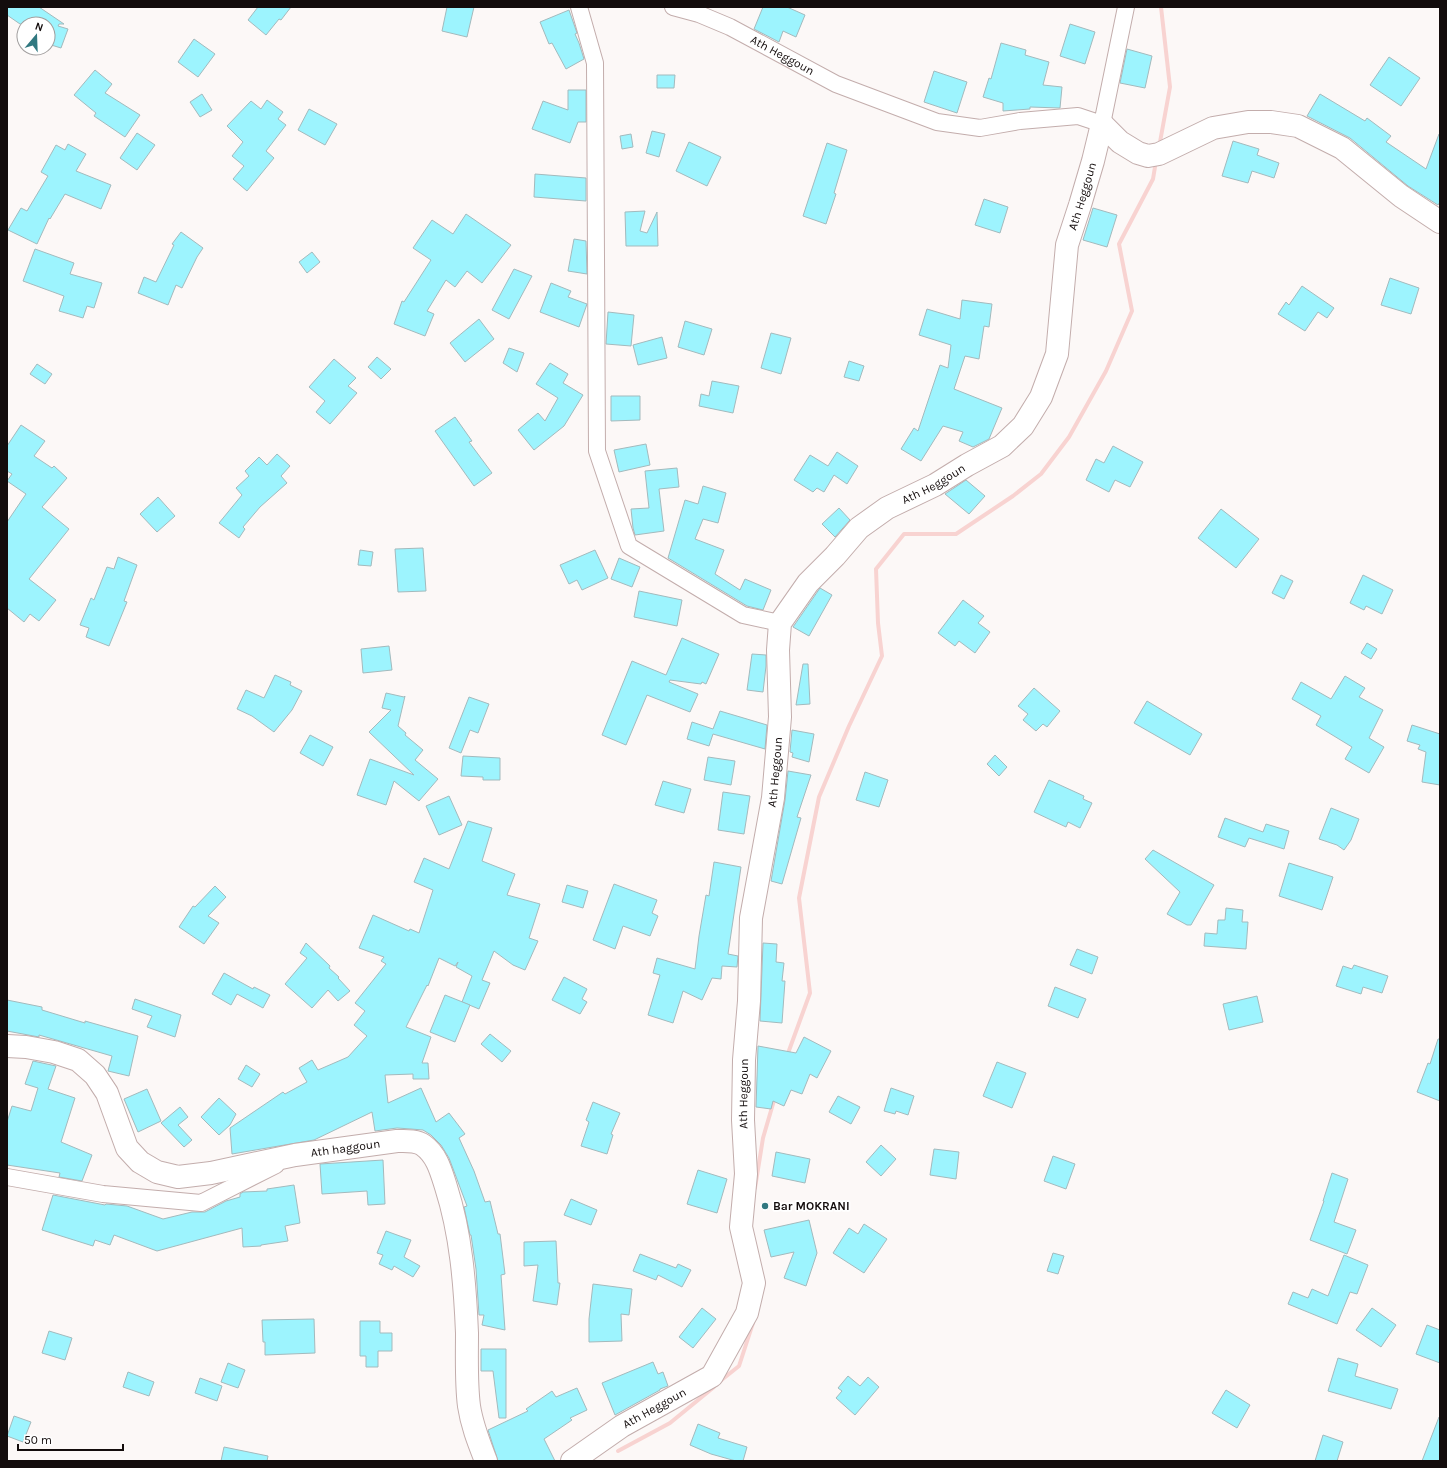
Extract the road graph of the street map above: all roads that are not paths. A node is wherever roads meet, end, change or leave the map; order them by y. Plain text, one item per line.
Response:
1 (578, 7) edge
2 (673, 7) edge
3 (1126, 7) edge
4 (1102, 124) junction
5 (1440, 222) edge
6 (780, 624) junction
7 (7, 1046) edge
8 (295, 1155) junction
9 (7, 1177) edge
10 (486, 1461) edge
11 (572, 1461) edge

1 - 6 street
2 - 4 street, Ath Heggoun
3 - 4 street, Ath Heggoun
4 - 5 street, Ath Heggoun
4 - 6 street, Ath Heggoun
6 - 11 street, Ath Heggoun
7 - 8 street, Ath haggoun
8 - 9 street
8 - 10 street, Ath haggoun

